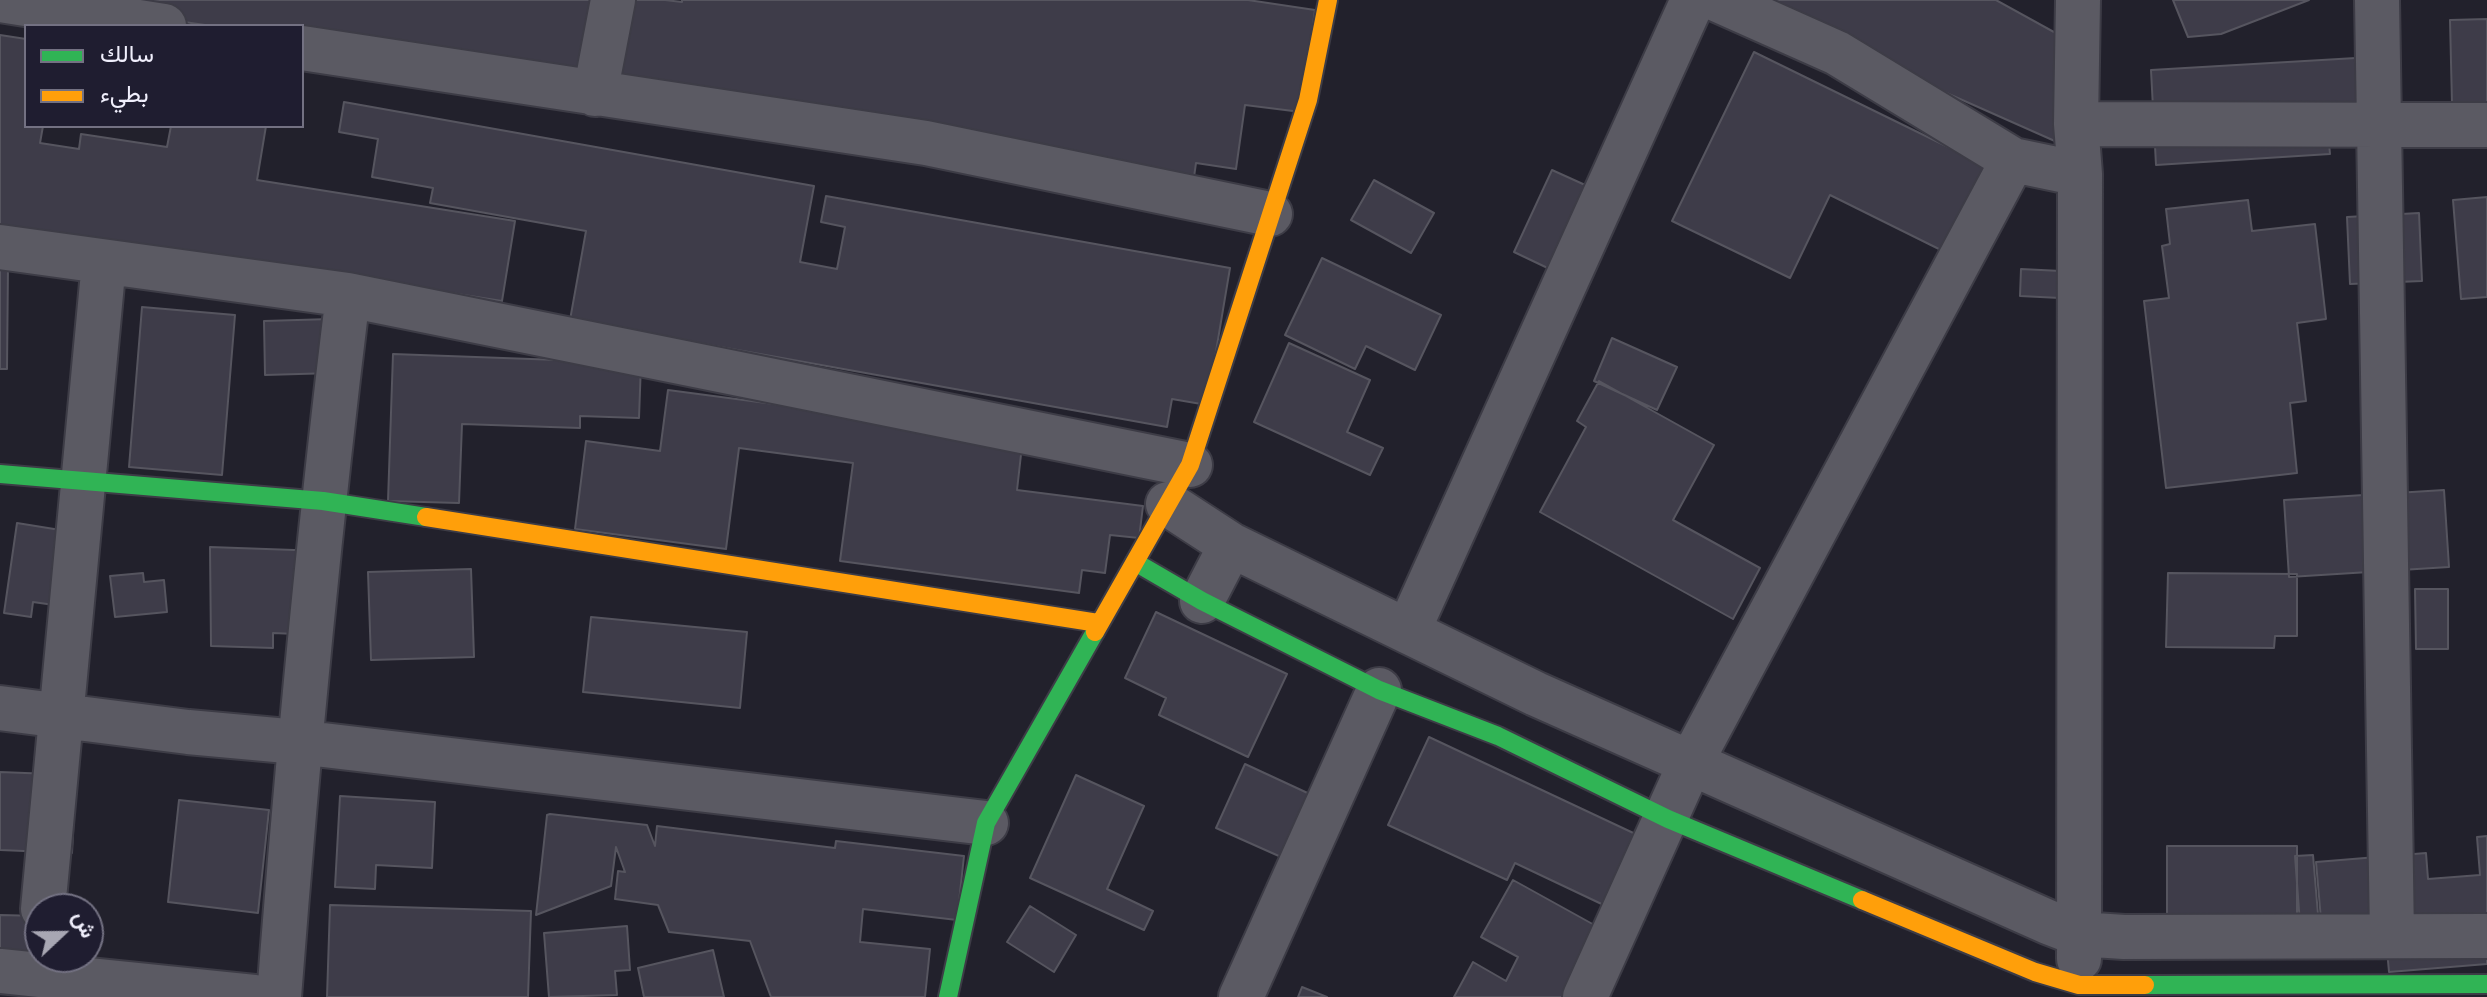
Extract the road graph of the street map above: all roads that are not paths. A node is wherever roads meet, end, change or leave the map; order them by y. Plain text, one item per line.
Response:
1 (0, 0) edge
2 (613, 0) edge
3 (1328, 0) edge
4 (1693, 0) edge
5 (1718, 0) edge
6 (2078, 0) edge
7 (2377, 0) edge
8 (151, 24) edge
9 (304, 48) edge
10 (595, 94) junction
11 (2379, 123) junction
12 (2076, 124) junction
13 (2487, 125) edge
14 (2013, 160) junction
15 (2080, 174) junction
16 (1270, 214) junction
17 (0, 247) edge
18 (104, 262) junction
19 (348, 295) junction
20 (1190, 465) junction
21 (0, 474) edge
22 (86, 480) junction
23 (323, 501) junction
24 (1168, 504) junction
25 (1231, 545) junction
26 (1135, 562) junction
27 (1202, 601) junction
28 (1098, 623) junction
29 (1408, 631) junction
30 (1379, 690) junction
31 (0, 708) edge
32 (61, 714) junction
33 (298, 742) junction
34 (1690, 764) junction
35 (1668, 819) junction
36 (986, 823) junction
37 (44, 893) edge
38 (2079, 934) junction
39 (2392, 936) junction
40 (2487, 936) edge
41 (37, 973) edge
42 (2487, 984) edge
43 (2385, 990) edge
44 (2079, 991) edge
45 (254, 997) edge
46 (279, 997) edge
47 (948, 997) edge
48 (1241, 997) edge
49 (1585, 997) edge

1 - 8 street
2 - 10 street
3 - 16 street
4 - 29 street
5 - 14 street
6 - 12 street
7 - 11 street
9 - 10 street
10 - 16 street
11 - 12 street
11 - 13 street
11 - 39 street
12 - 15 street
14 - 15 street
14 - 34 street
15 - 38 street
16 - 20 street
17 - 18 street
18 - 19 street
18 - 22 street
19 - 20 street
19 - 23 street
20 - 24 street
21 - 22 street
22 - 23 street
22 - 32 street
23 - 28 street
23 - 33 street
24 - 25 street
24 - 26 street
25 - 27 street
25 - 29 street
26 - 27 street
26 - 28 street
27 - 30 street
28 - 36 street
29 - 34 street
30 - 35 street
30 - 48 street
31 - 32 street
32 - 33 street
32 - 37 street
33 - 36 street
33 - 46 street
34 - 35 street
34 - 38 street
35 - 44 street
35 - 49 street
36 - 47 street
38 - 39 street
38 - 44 street
39 - 40 street
41 - 45 street
42 - 43 street
43 - 44 street

